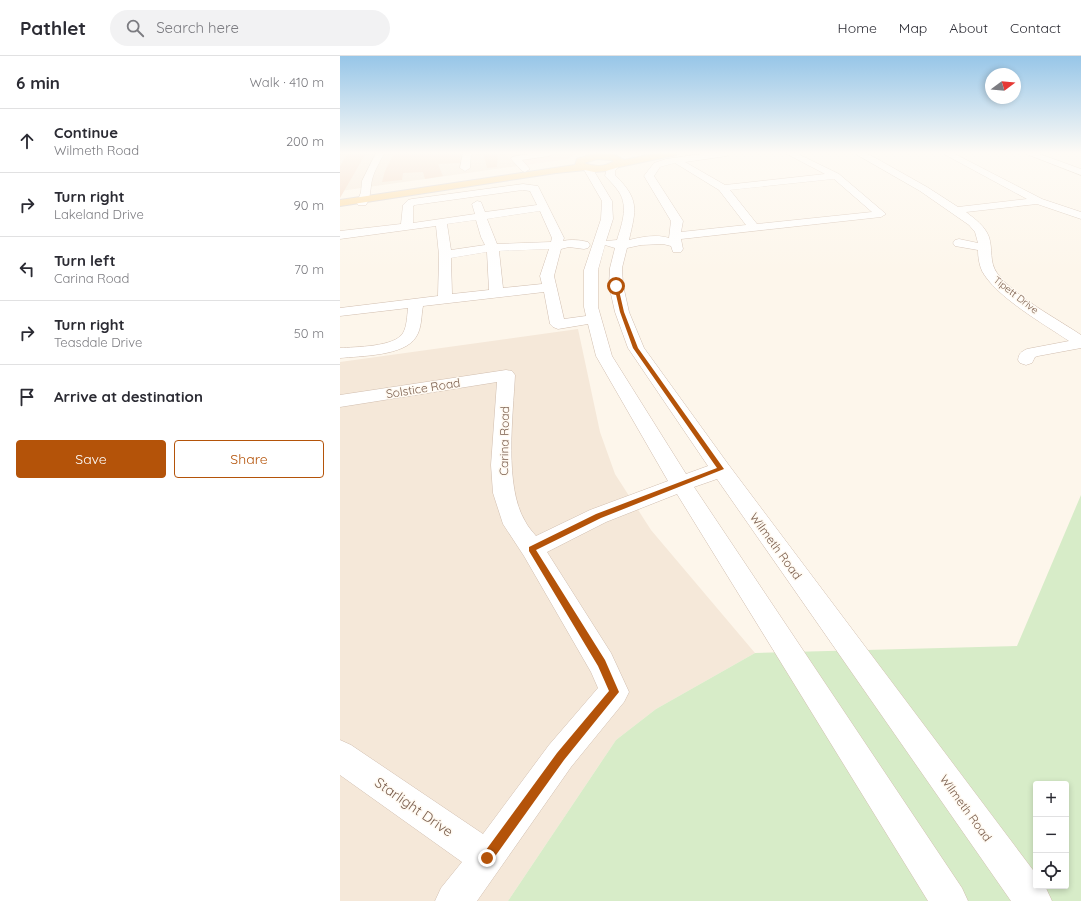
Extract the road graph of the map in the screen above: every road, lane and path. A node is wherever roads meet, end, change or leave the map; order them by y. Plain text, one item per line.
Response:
1 (365, 192) edge
2 (395, 192) edge
3 (410, 192) edge
4 (480, 192) edge
5 (537, 192) edge
6 (602, 192) edge
7 (624, 192) edge
8 (659, 192) edge
9 (726, 192) edge
10 (855, 192) edge
11 (927, 192) edge
12 (1022, 192) edge
13 (475, 193) junction
14 (340, 195) edge
15 (364, 199) junction
16 (1038, 201) junction
17 (340, 202) edge
18 (543, 208) junction
19 (956, 210) junction
20 (1081, 216) edge
21 (480, 217) junction
22 (441, 222) junction
23 (407, 227) junction
24 (754, 227) junction
25 (340, 235) edge
26 (675, 243) junction
27 (959, 243) dead end
28 (591, 244) junction
29 (626, 244) junction
30 (559, 245) junction
31 (983, 246) junction
32 (493, 248) junction
33 (445, 255) junction
34 (549, 287) junction
35 (496, 293) junction
36 (445, 299) junction
37 (416, 303) junction
38 (340, 312) edge
39 (594, 319) junction
40 (1081, 342) edge
41 (340, 353) edge
42 (1026, 360) dead end
43 (506, 375) joint
44 (340, 401) edge
45 (721, 469) junction
46 (680, 484) junction
47 (532, 549) junction
48 (340, 756) edge
49 (487, 858) junction
50 (454, 901) edge
51 (949, 901) edge
52 (1033, 901) edge

1 - 15 street
2 - 15 main road
3 - 15 main road
4 - 13 street
5 - 18 street
6 - 28 street
7 - 29 street, Wilmeth Road
8 - 26 street
9 - 24 street
10 - 24 street
11 - 19 street, Tipett Drive
12 - 16 street
13 - 21 street
13 - 23 street
14 - 15 main road
15 - 17 main road
16 - 19 street
16 - 20 street
18 - 21 street
18 - 30 street
19 - 31 street, Tipett Drive
21 - 22 street
21 - 32 street
22 - 23 street
22 - 33 street
23 - 25 street
24 - 26 street
26 - 29 street
27 - 31 street
28 - 29 street
28 - 30 street
28 - 39 street
29 - 45 street, Wilmeth Road
30 - 32 street
30 - 34 street
31 - 40 street, Tipett Drive
32 - 33 street
32 - 35 street
33 - 36 street
34 - 35 street
34 - 39 street
35 - 36 street
36 - 37 street
37 - 38 street
37 - 41 street
39 - 46 street
40 - 42 street
43 - 44 street, Solstice Road
43 - 47 street, Carina Road
45 - 46 street
45 - 52 street, Wilmeth Road
46 - 47 street
46 - 51 street
47 - 49 street, Carina Road
48 - 49 street, Starlight Drive
49 - 50 street

